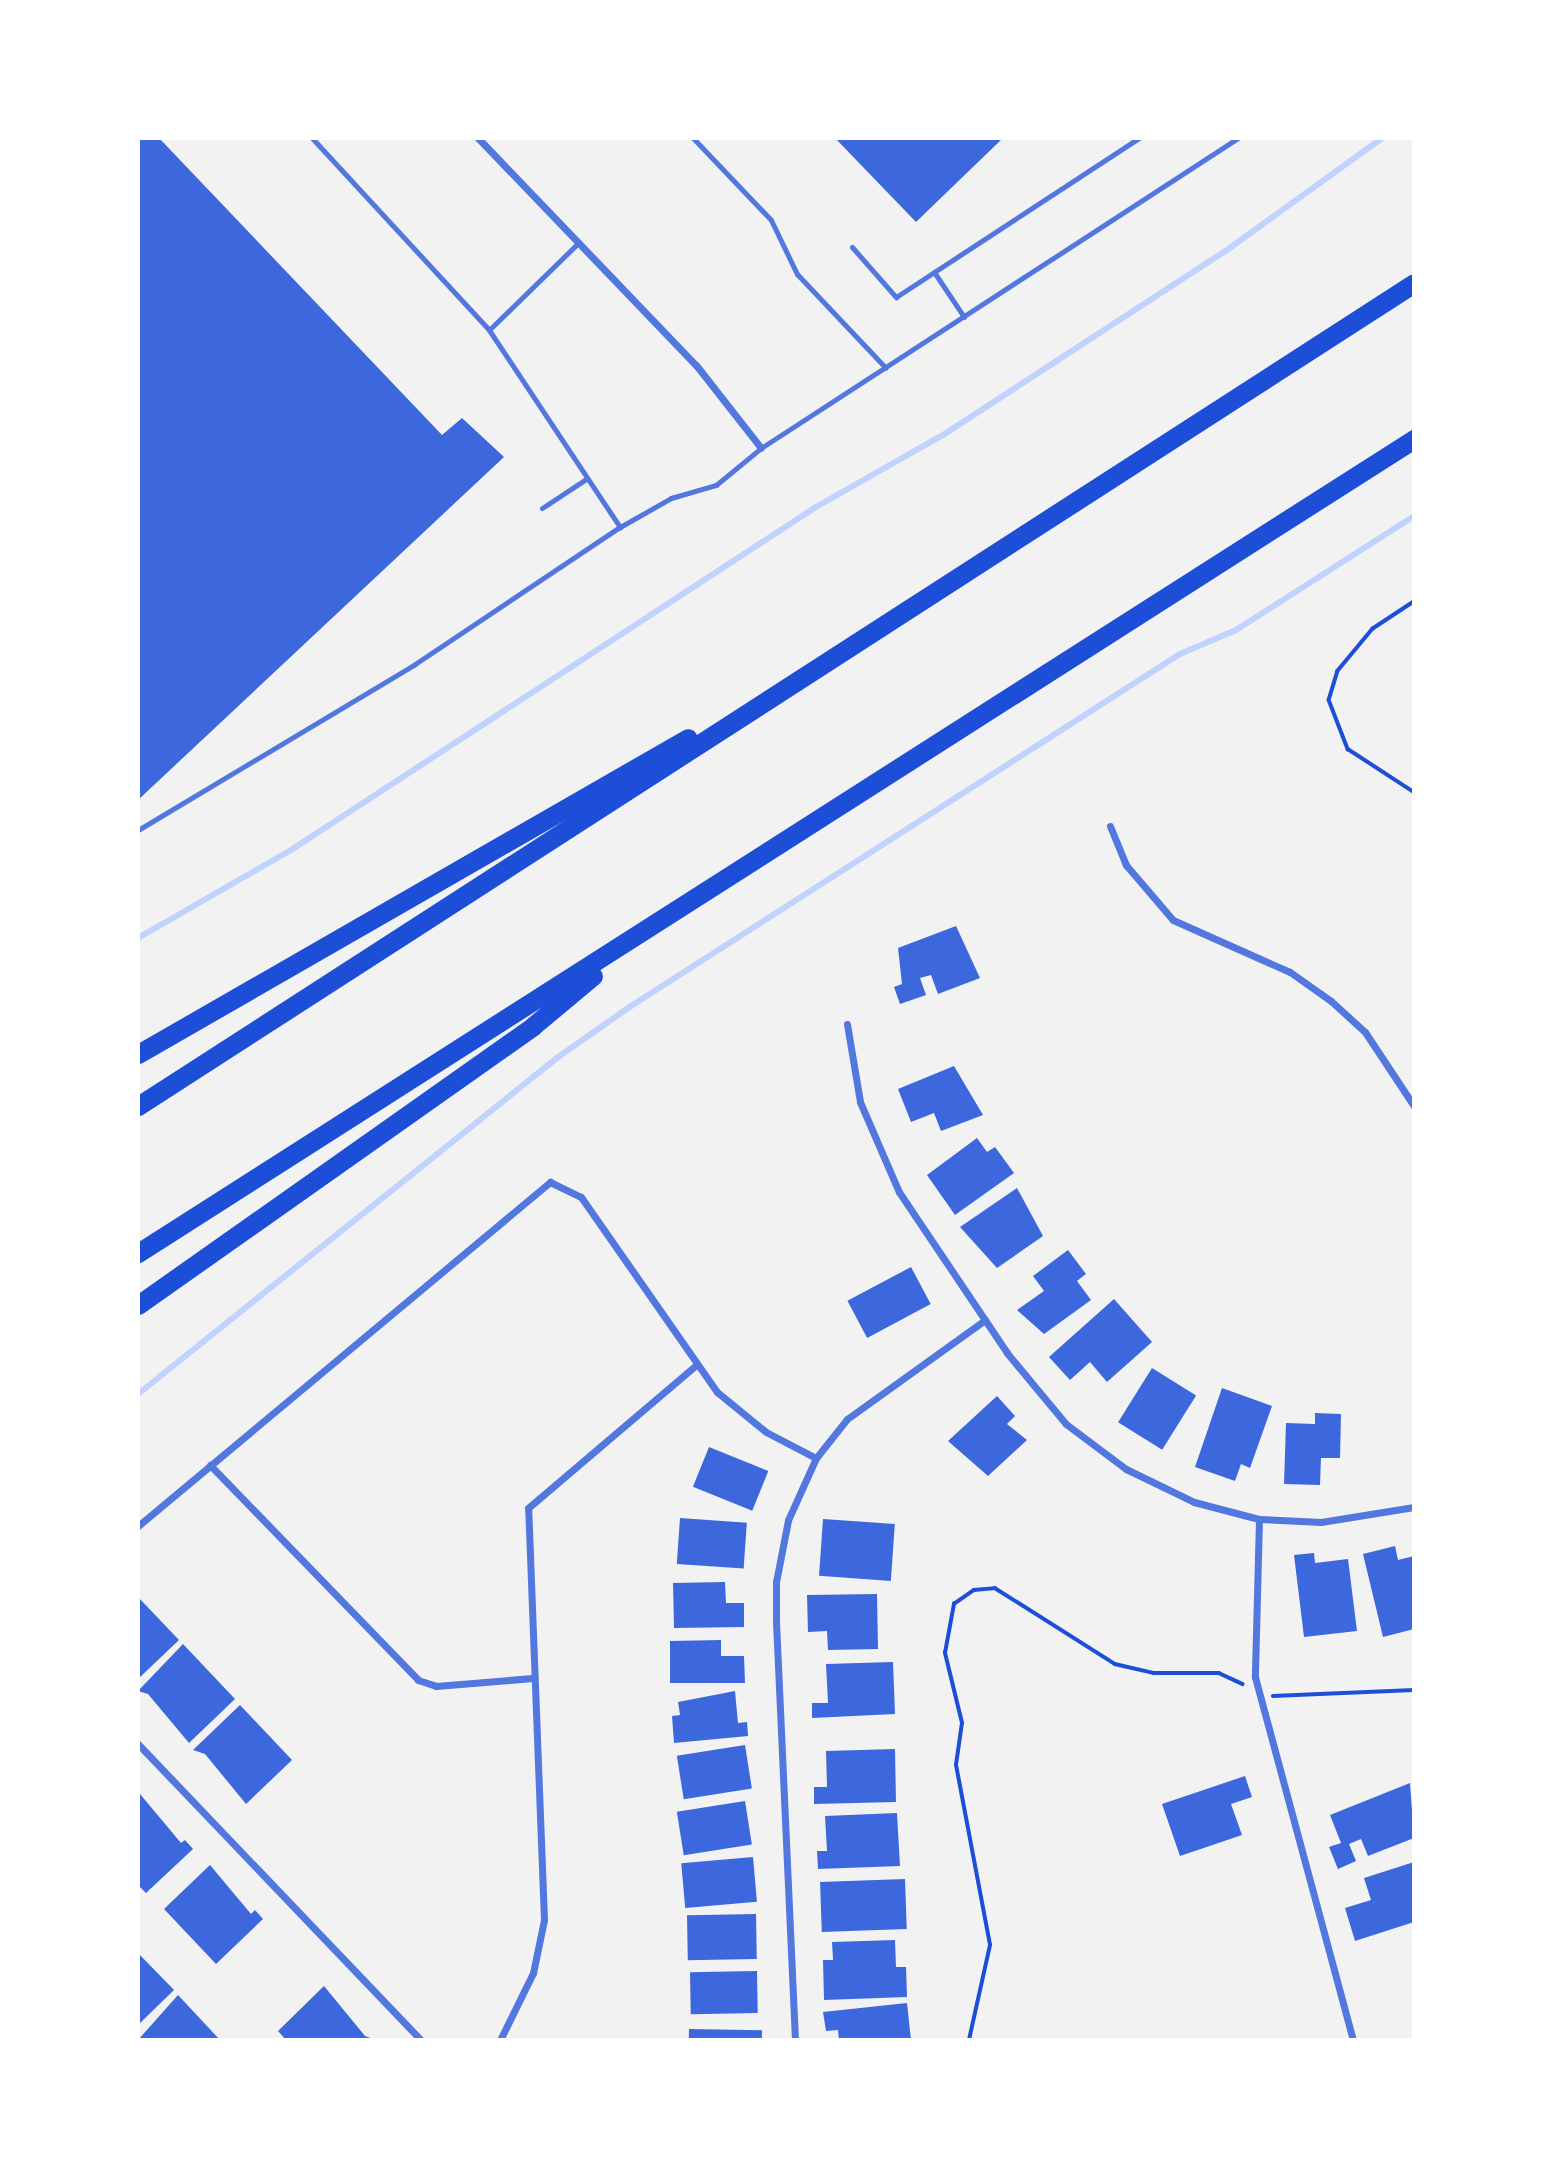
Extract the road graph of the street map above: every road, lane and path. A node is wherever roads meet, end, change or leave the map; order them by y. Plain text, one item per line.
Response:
1 (312, 138) edge
2 (478, 138) edge
3 (692, 138) edge
4 (1139, 138) edge
5 (1238, 138) edge
6 (578, 243) junction
7 (852, 247) dead end
8 (934, 272) junction
9 (1414, 283) edge
10 (964, 317) junction
11 (489, 330) junction
12 (886, 368) junction
13 (1414, 439) edge
14 (761, 448) junction
15 (1414, 453) edge
16 (586, 479) junction
17 (1357, 480) junction
18 (542, 508) dead end
19 (620, 527) junction
20 (1414, 602) edge
21 (758, 703) junction
22 (1414, 792) edge
23 (1110, 826) dead end
24 (138, 830) edge
25 (637, 940) junction
26 (847, 1024) dead end
27 (138, 1054) edge
28 (138, 1106) edge
29 (1414, 1107) edge
30 (138, 1253) edge
31 (138, 1305) edge
32 (985, 1320) junction
33 (695, 1366) junction
34 (816, 1458) junction
35 (210, 1465) junction
36 (1414, 1507) edge
37 (1259, 1519) junction
38 (138, 1526) edge
39 (533, 1678) junction
40 (1414, 1690) edge
41 (1258, 1692) junction
42 (138, 1744) edge
43 (421, 2040) edge
44 (500, 2040) edge
45 (795, 2040) edge
46 (969, 2040) edge
47 (1353, 2040) edge

1 - 11 lane
2 - 6 street
3 - 12 lane
4 - 8 lane
5 - 10 lane
6 - 11 lane
6 - 14 street
7 - 8 lane
8 - 10 lane
9 - 21 highway
10 - 12 lane
11 - 16 lane
12 - 14 lane
13 - 17 highway
14 - 19 lane
15 - 17 highway
16 - 18 lane
16 - 19 lane
17 - 25 highway
19 - 24 lane
20 - 22 path
21 - 27 highway
21 - 28 highway
23 - 29 street
25 - 30 highway
25 - 31 highway
26 - 32 street
32 - 34 street
32 - 37 street
33 - 34 street
33 - 35 street
33 - 39 street
34 - 45 street
35 - 38 street
35 - 39 street
36 - 37 street
37 - 41 street
39 - 44 street
40 - 41 path
41 - 46 path
41 - 47 street
42 - 43 street

